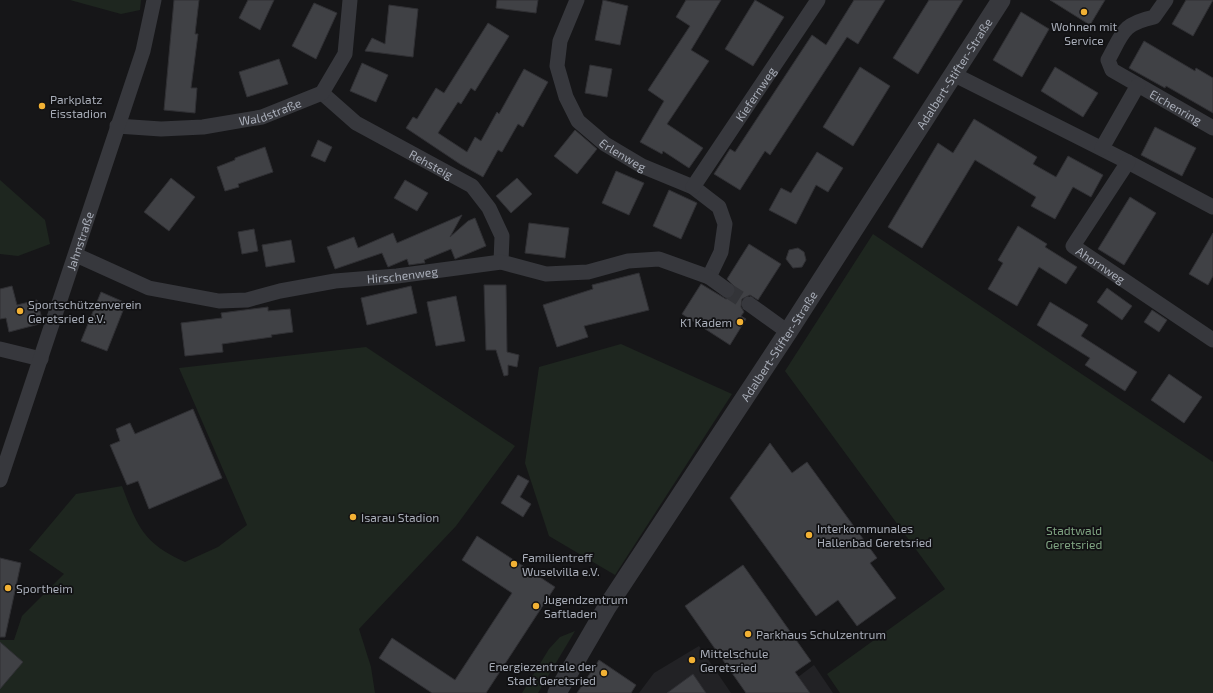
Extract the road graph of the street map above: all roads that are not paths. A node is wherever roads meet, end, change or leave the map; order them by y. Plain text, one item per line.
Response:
1 (154, 0) edge
2 (350, 0) edge
3 (577, 0) edge
4 (818, 0) edge
5 (1001, 0) edge
6 (1166, 0) edge
7 (952, 74) junction
8 (1138, 85) junction
9 (322, 93) junction
10 (117, 126) junction
11 (1213, 128) edge
12 (1102, 148) junction
13 (1128, 162) junction
14 (693, 187) junction
15 (1213, 207) edge
16 (76, 255) junction
17 (501, 262) junction
18 (709, 277) junction
19 (727, 290) tunnel mouth
20 (749, 304) tunnel mouth
21 (788, 332) junction
22 (1213, 340) edge
23 (0, 349) edge
24 (41, 359) junction
25 (0, 480) edge
26 (557, 693) edge

1 - 10 street, Jahnstraße
2 - 9 street
3 - 14 street, Erlenweg
4 - 14 street, Kiefernweg
5 - 7 street, Adalbert-Stifter-Straße
6 - 8 street, Eichenring
7 - 12 street
7 - 21 street, Adalbert-Stifter-Straße
8 - 11 street, Eichenring
8 - 12 street, Eichenring
9 - 10 street, Waldstraße
9 - 17 street, Rehsteig
10 - 16 street, Jahnstraße
12 - 13 street
13 - 15 street
13 - 22 street, Ahornweg
14 - 18 street, Erlenweg
16 - 17 street, Hirschenweg
16 - 24 street, Jahnstraße
17 - 18 street, Hirschenweg
18 - 19 street, Hirschenweg
20 - 21 street
21 - 26 street, Adalbert-Stifter-Straße
23 - 24 street
24 - 25 street, Jahnstraße

